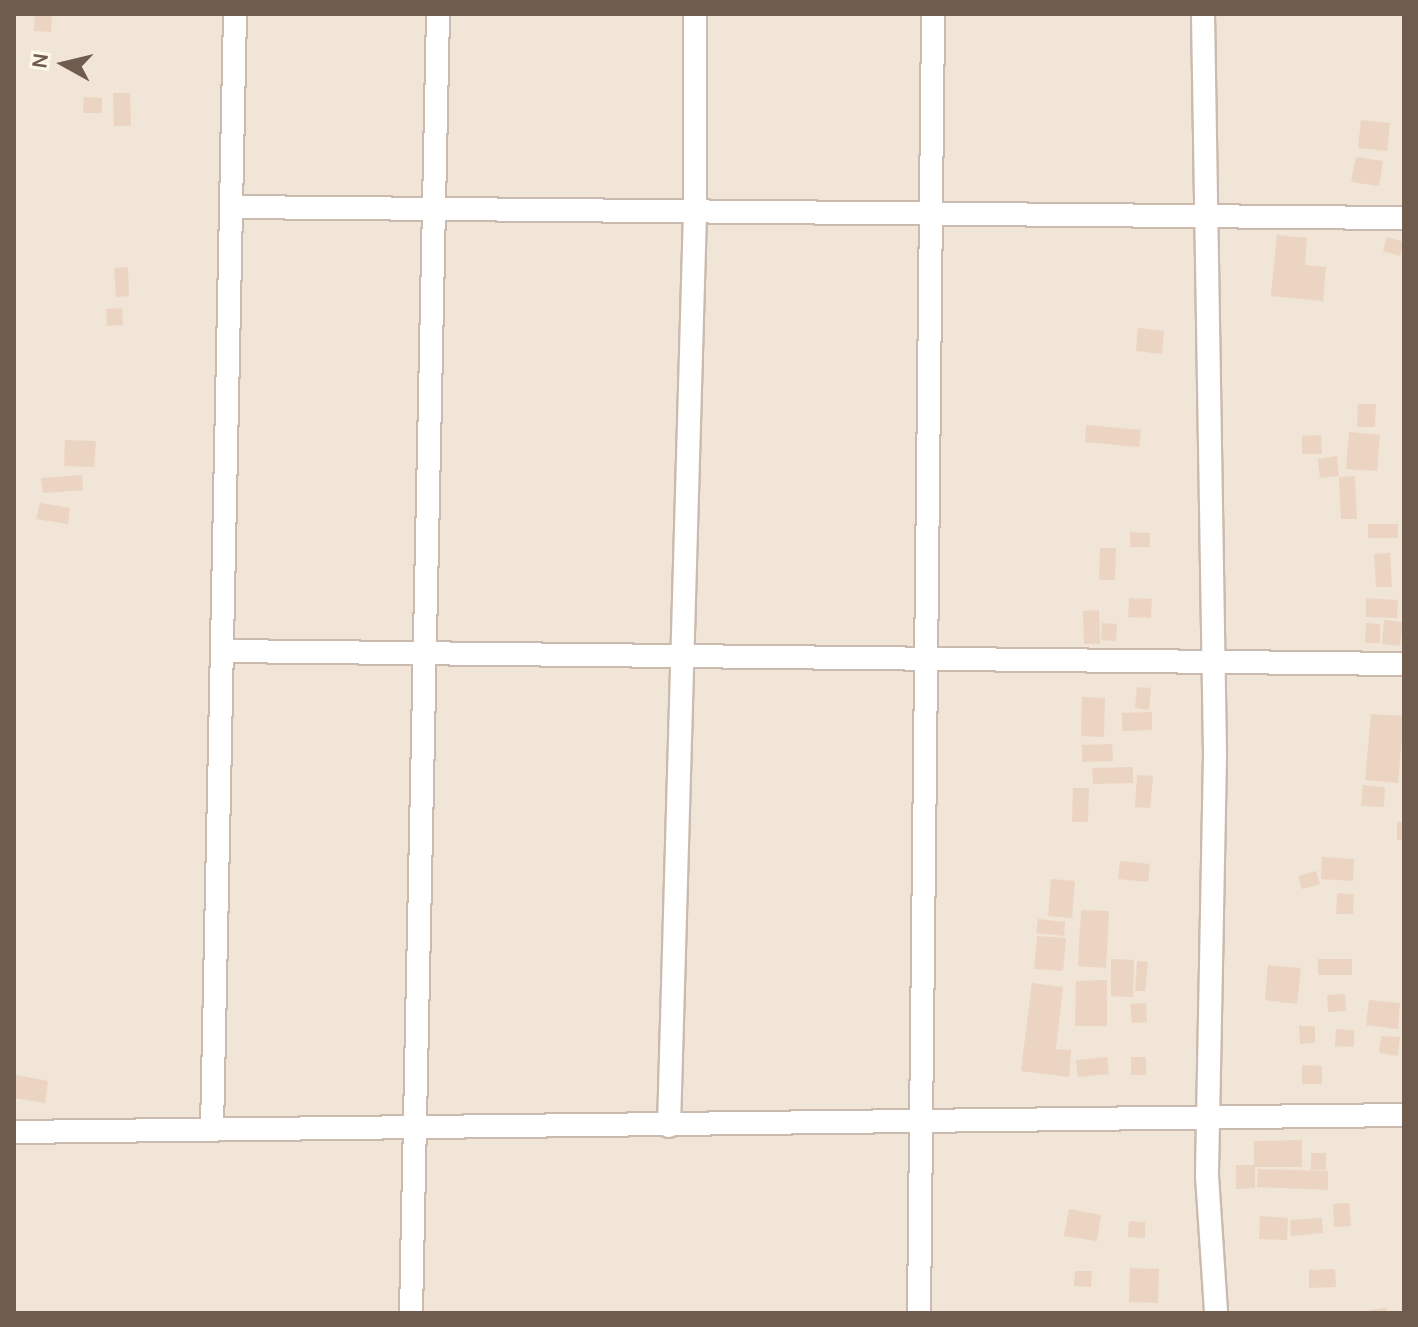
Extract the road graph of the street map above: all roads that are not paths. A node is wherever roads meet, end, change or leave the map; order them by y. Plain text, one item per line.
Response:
1 (235, 14) edge
2 (438, 14) edge
3 (695, 14) edge
4 (933, 14) edge
5 (1203, 14) edge
6 (231, 207) junction
7 (434, 210) junction
8 (695, 213) junction
9 (931, 216) junction
10 (1404, 218) edge
11 (1207, 219) junction
12 (222, 651) junction
13 (424, 654) junction
14 (682, 657) junction
15 (927, 660) junction
16 (1214, 664) junction
17 (1404, 664) edge
18 (1404, 1115) edge
19 (1208, 1121) junction
20 (921, 1123) junction
21 (669, 1126) junction
22 (415, 1128) junction
23 (212, 1130) junction
24 (14, 1132) edge
25 (411, 1313) edge
26 (919, 1313) edge
27 (1216, 1313) edge

1 - 6 street
2 - 7 street
3 - 8 street
4 - 9 street
5 - 11 street
6 - 7 street
6 - 12 street
7 - 8 street
7 - 13 street
8 - 9 street
8 - 14 street
9 - 11 street
9 - 15 street
10 - 11 street
11 - 16 street
12 - 13 street
12 - 23 street
13 - 14 street
13 - 22 street
14 - 15 street
14 - 21 street
15 - 16 street
15 - 20 street
16 - 17 street
16 - 19 street
18 - 19 street
19 - 20 street
19 - 27 street
20 - 21 street
20 - 26 street
21 - 22 street
22 - 23 street
22 - 25 street
23 - 24 street

